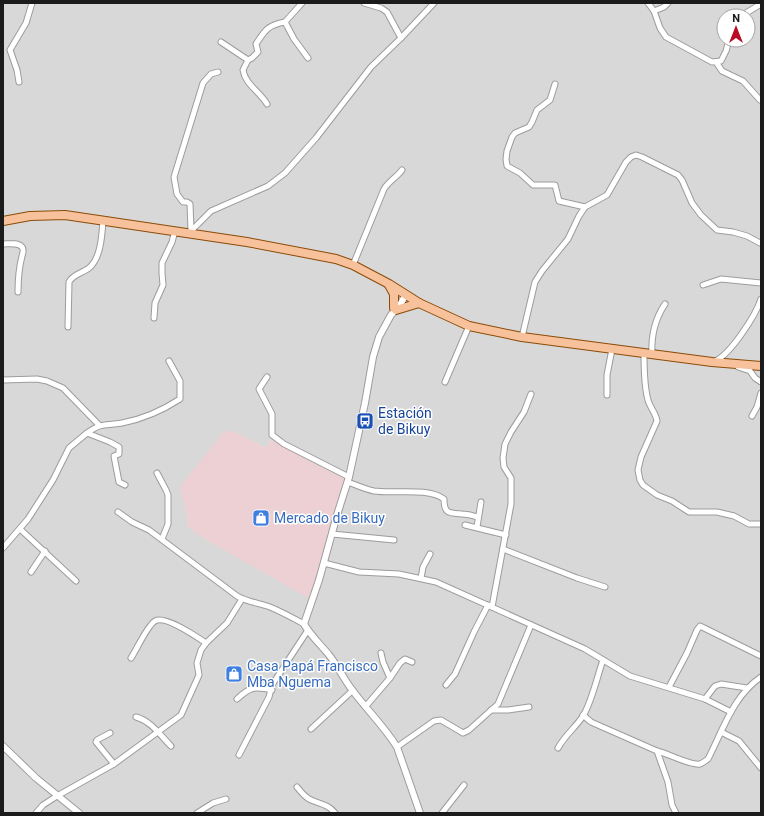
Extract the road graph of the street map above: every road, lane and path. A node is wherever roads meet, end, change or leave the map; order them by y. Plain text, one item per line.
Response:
1 (32, 3) edge
2 (302, 3) edge
3 (364, 3) edge
4 (434, 3) edge
5 (648, 3) edge
6 (668, 3) edge
7 (654, 11) junction
8 (284, 22) junction
9 (401, 38) junction
10 (221, 42) dead end
11 (726, 48) edge
12 (308, 58) dead end
13 (248, 60) junction
14 (716, 62) junction
15 (218, 72) dead end
16 (19, 82) dead end
17 (555, 84) dead end
18 (760, 100) dead end
19 (267, 104) dead end
20 (402, 170) dead end
21 (585, 207) junction
22 (103, 220) junction
23 (3, 221) edge
24 (175, 231) junction
25 (190, 232) junction
26 (761, 243) edge
27 (3, 244) edge
28 (353, 265) junction
29 (761, 282) edge
30 (389, 284) junction
31 (703, 285) dead end
32 (18, 292) dead end
33 (404, 293) junction
34 (761, 299) edge
35 (419, 303) junction
36 (664, 304) dead end
37 (394, 310) junction
38 (154, 318) dead end
39 (469, 326) junction
40 (68, 327) dead end
41 (522, 337) junction
42 (612, 349) junction
43 (648, 353) junction
44 (169, 361) dead end
45 (712, 362) junction
46 (734, 365) junction
47 (761, 366) edge
48 (267, 377) dead end
49 (3, 380) edge
50 (445, 382) dead end
51 (761, 382) edge
52 (761, 393) edge
53 (531, 394) dead end
54 (606, 395) dead end
55 (752, 416) dead end
56 (99, 425) junction
57 (87, 433) junction
58 (157, 473) dead end
59 (348, 480) junction
60 (125, 485) dead end
61 (481, 502) dead end
62 (118, 512) dead end
63 (478, 517) junction
64 (761, 524) edge
65 (465, 525) dead end
66 (477, 527) junction
67 (20, 529) junction
68 (332, 534) junction
69 (506, 535) junction
70 (162, 539) junction
71 (394, 540) dead end
72 (3, 548) edge
73 (503, 549) junction
74 (45, 551) junction
75 (430, 554) dead end
76 (324, 563) junction
77 (31, 572) dead end
78 (421, 578) junction
79 (76, 581) dead end
80 (605, 587) dead end
81 (242, 599) junction
82 (490, 606) junction
83 (304, 624) junction
84 (531, 625) junction
85 (308, 630) junction
86 (206, 643) junction
87 (381, 653) dead end
88 (761, 656) edge
89 (131, 658) dead end
90 (603, 660) junction
91 (412, 662) dead end
92 (761, 677) edge
93 (390, 678) junction
94 (446, 685) dead end
95 (669, 687) junction
96 (747, 688) junction
97 (272, 690) junction
98 (352, 691) junction
99 (237, 699) dead end
100 (705, 699) junction
101 (498, 704) junction
102 (366, 706) junction
103 (529, 707) dead end
104 (491, 710) junction
105 (500, 710) junction
106 (731, 712) junction
107 (583, 715) junction
108 (136, 717) dead end
109 (311, 729) dead end
110 (158, 732) junction
111 (720, 732) junction
112 (110, 733) dead end
113 (3, 746) edge
114 (171, 746) dead end
115 (396, 747) junction
116 (558, 748) dead end
117 (657, 751) junction
118 (239, 756) dead end
119 (114, 764) junction
120 (761, 768) edge
121 (464, 785) dead end
122 (297, 787) dead end
123 (57, 796) junction
124 (226, 799) dead end
125 (36, 813) edge
126 (79, 813) edge
127 (197, 813) edge
128 (335, 813) edge
129 (420, 813) edge
130 (442, 813) edge
131 (676, 813) edge

1 - 16 street
2 - 8 street
3 - 9 street
4 - 9 street
5 - 7 street
6 - 7 street
7 - 14 street
8 - 12 street
8 - 13 street
9 - 25 street
10 - 13 street
11 - 14 street
13 - 19 street
14 - 18 street
15 - 25 street
17 - 21 street
20 - 28 street
21 - 26 street
21 - 41 street
22 - 23 main road
22 - 24 main road
22 - 40 street
24 - 25 main road
24 - 38 street
25 - 28 main road
27 - 32 street
28 - 30 main road
29 - 31 street
30 - 33 main road
30 - 37 main road
33 - 35 main road
33 - 37 street
34 - 45 street
35 - 37 main road
35 - 39 main road
36 - 43 street
37 - 59 street
39 - 41 main road
39 - 50 street
41 - 42 main road
42 - 43 main road
42 - 54 street
43 - 45 main road
43 - 64 street
44 - 56 street
45 - 46 main road
46 - 47 main road
46 - 51 street
48 - 59 street
49 - 56 street
52 - 55 street
53 - 69 street
56 - 57 street
57 - 60 street
57 - 67 street
58 - 70 street
59 - 63 street
59 - 68 street
61 - 63 street
62 - 70 street
63 - 66 street
65 - 66 street
66 - 69 street
67 - 72 street
67 - 74 street
68 - 71 street
68 - 76 street
69 - 73 street
70 - 81 street
73 - 80 street
73 - 82 street
74 - 77 street
74 - 79 street
75 - 78 street
76 - 78 street
76 - 83 street
78 - 82 street
81 - 83 street
81 - 86 street
82 - 84 street
82 - 94 street
83 - 85 street
84 - 90 street
84 - 101 street
85 - 97 street
85 - 98 street
86 - 89 street
86 - 110 street
87 - 93 street
88 - 95 street
90 - 95 street
90 - 107 street
91 - 93 street
92 - 96 street
93 - 102 street
95 - 100 street
96 - 100 street
96 - 106 street
97 - 99 street
97 - 118 street
98 - 102 street
98 - 109 street
100 - 106 street
101 - 104 street
101 - 105 street
102 - 115 street
103 - 105 street
104 - 105 street
104 - 115 street
106 - 111 street
107 - 116 street
107 - 117 street
108 - 110 street
110 - 114 street
110 - 119 street
111 - 117 street
111 - 120 street
112 - 119 street
113 - 123 street
115 - 129 street
117 - 131 street
119 - 123 street
121 - 130 street
122 - 128 street
123 - 125 street
123 - 126 street
124 - 127 street

